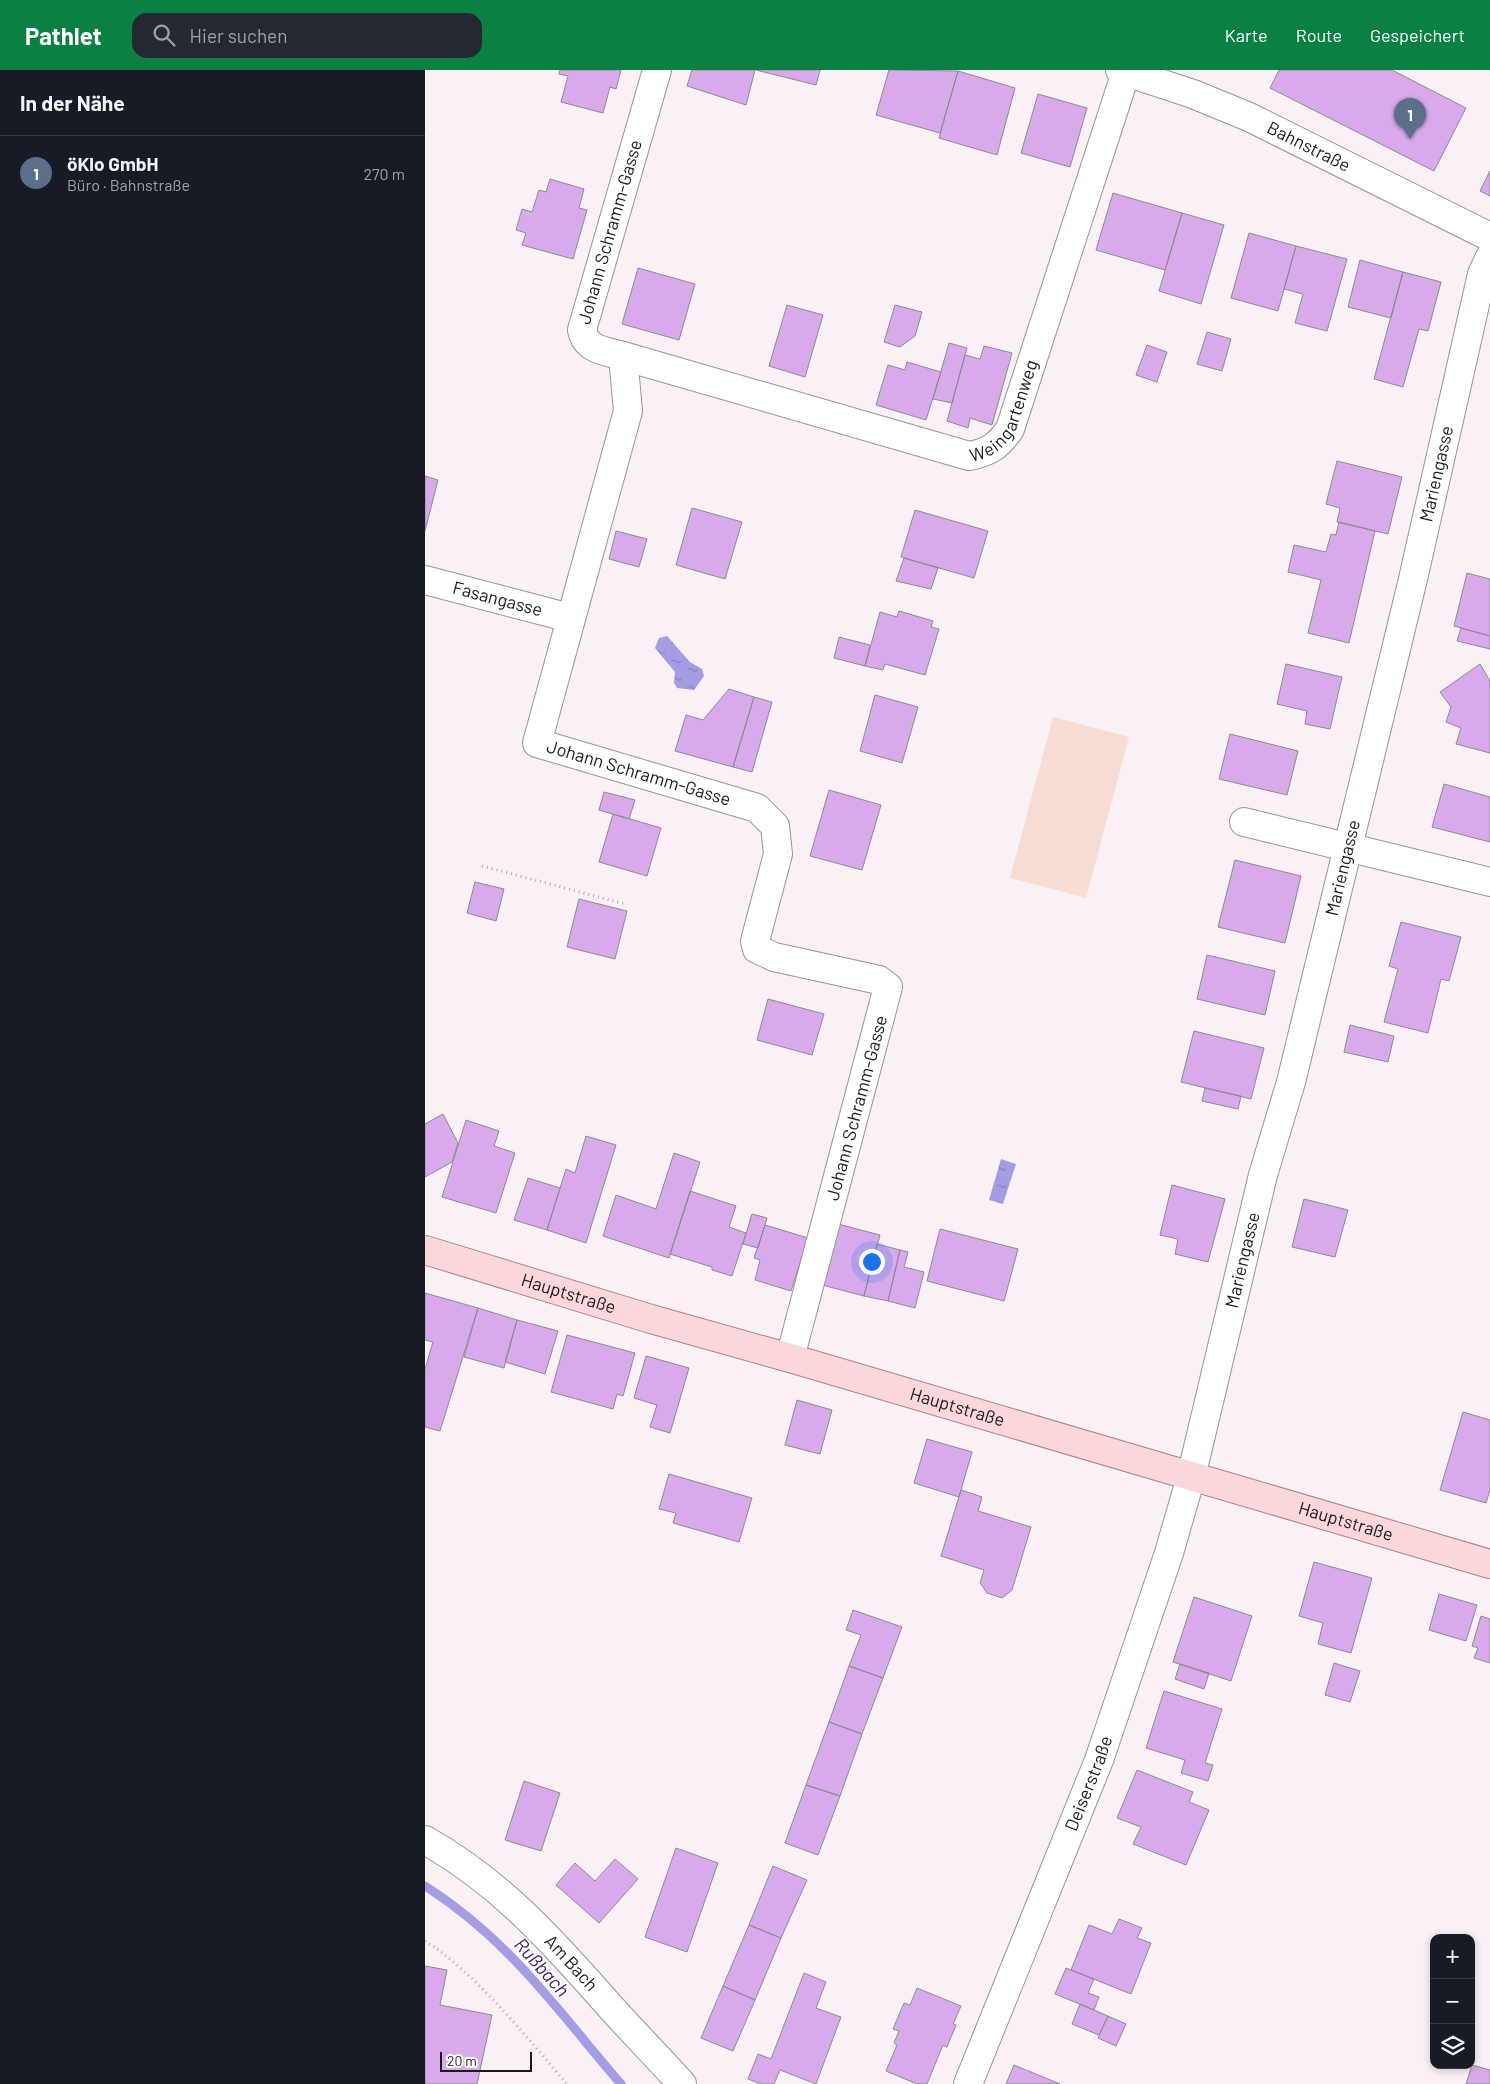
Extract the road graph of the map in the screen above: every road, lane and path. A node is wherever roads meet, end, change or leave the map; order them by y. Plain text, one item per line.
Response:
1 (657, 70) edge
2 (1123, 71) edge
3 (1490, 237) edge
4 (1490, 257) edge
5 (623, 356) junction
6 (425, 580) edge
7 (570, 618) junction
8 (1243, 822) dead end
9 (1347, 848) junction
10 (482, 866) dead end
11 (1490, 882) edge
12 (625, 904) dead end
13 (425, 1250) edge
14 (790, 1358) junction
15 (1191, 1477) junction
16 (1490, 1564) edge
17 (425, 1840) edge
18 (425, 1941) edge
19 (567, 2084) edge
20 (682, 2084) edge
21 (968, 2084) edge

1 - 5 street, Johann Schramm-Gasse
2 - 3 street, Bahnstraße
2 - 5 street, Weingartenweg
4 - 9 street, Mariengasse
5 - 7 street, Johann Schramm-Gasse
6 - 7 street, Fasangasse
7 - 14 street, Johann Schramm-Gasse
8 - 9 street
9 - 11 street
9 - 15 street, Mariengasse
10 - 12 path
13 - 14 main road, Hauptstraße
14 - 15 main road, Hauptstraße
15 - 16 main road, Hauptstraße
15 - 21 street, Deiserstraße
17 - 20 street, Am Bach
18 - 19 path

